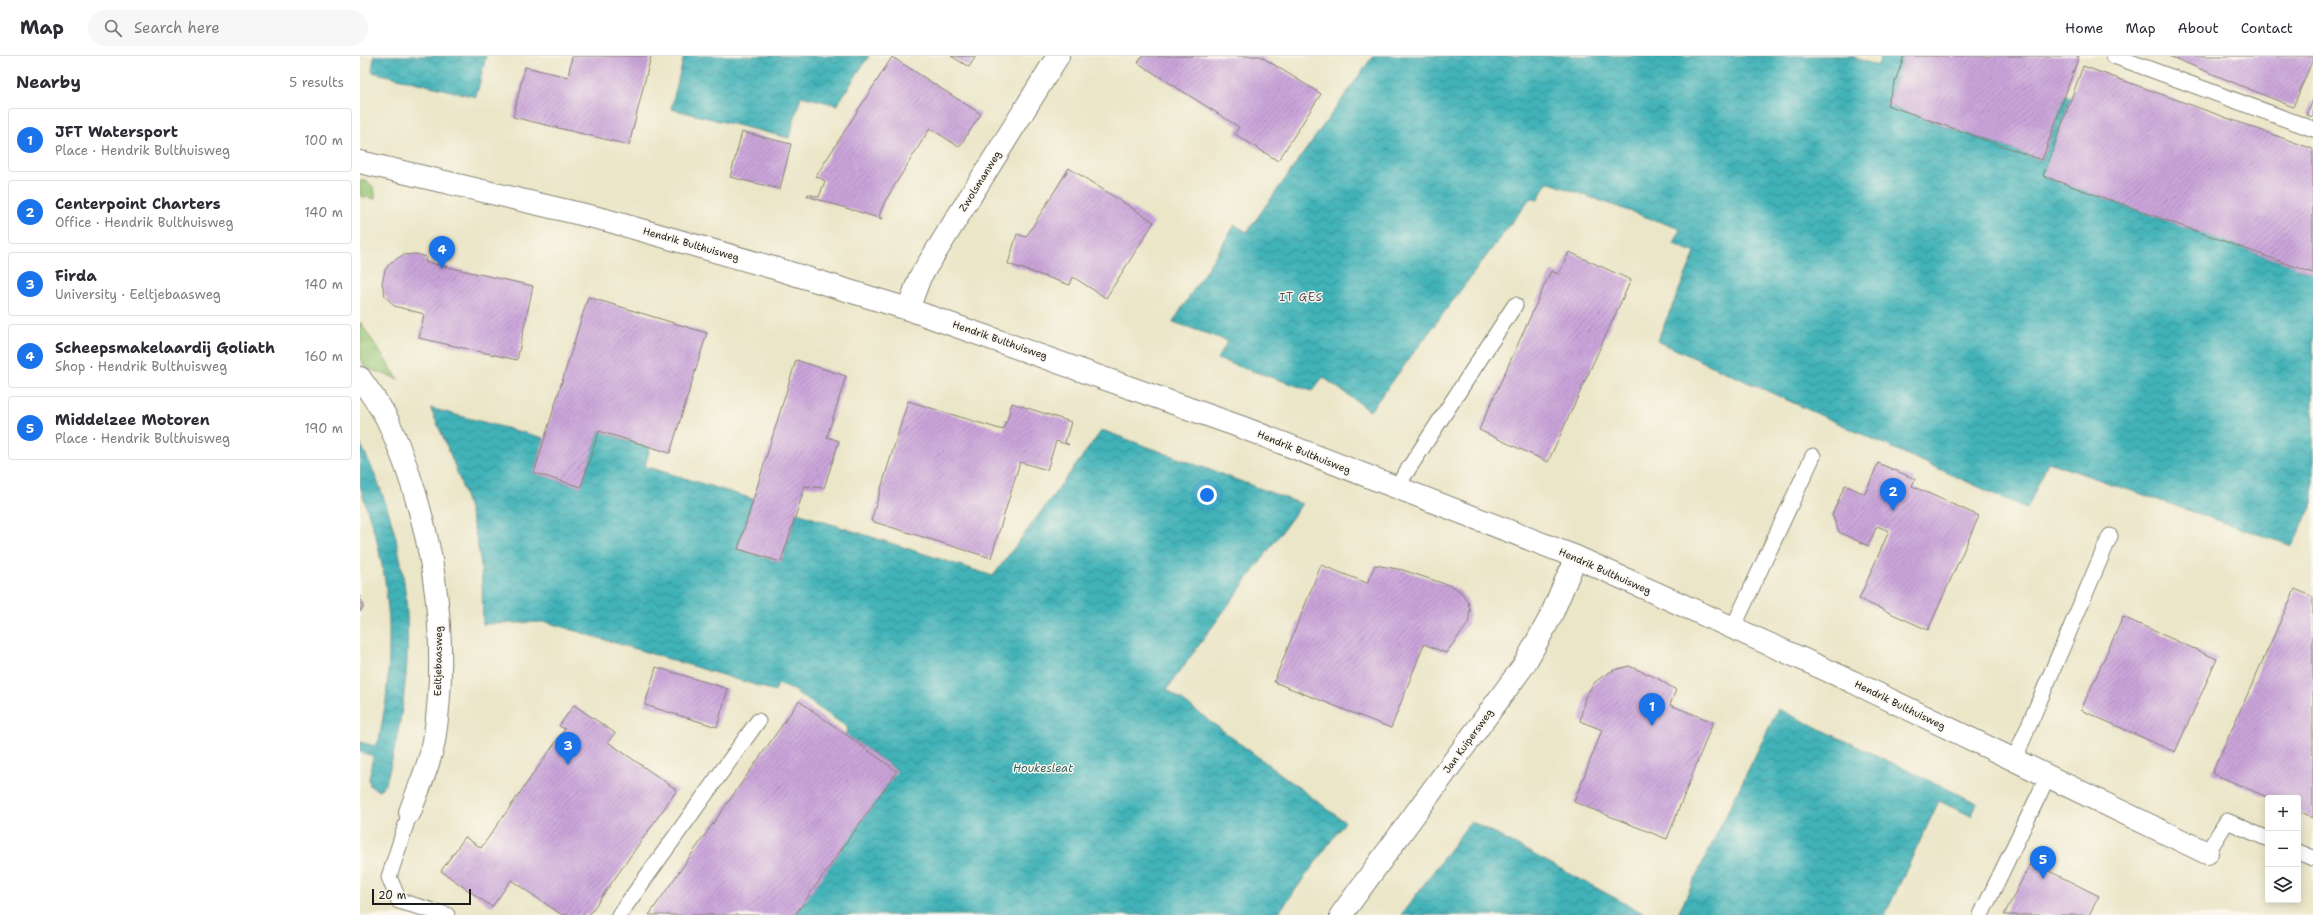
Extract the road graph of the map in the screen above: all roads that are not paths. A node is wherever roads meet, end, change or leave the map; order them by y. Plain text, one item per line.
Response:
1 (1058, 56) edge
2 (2114, 56) edge
3 (2313, 129) edge
4 (360, 162) edge
5 (1515, 305) dead end
6 (908, 309) junction
7 (360, 378) edge
8 (1813, 456) dead end
9 (1396, 488) junction
10 (2110, 536) dead end
11 (1576, 556) junction
12 (1733, 628) junction
13 (758, 720) dead end
14 (2014, 760) junction
15 (2048, 776) junction
16 (410, 812) joint
17 (2265, 838) edge
18 (2207, 853) joint
19 (2301, 853) edge
20 (2313, 858) edge
21 (447, 915) edge
22 (619, 915) edge
23 (1341, 915) edge
24 (1981, 915) edge

1 - 6 street, Zwolsmanweg
2 - 3 lane
4 - 6 street, Hendrik Bulthuisweg
5 - 9 lane
6 - 9 street, Hendrik Bulthuisweg
7 - 16 street, Eeltjebaasweg
8 - 12 lane
9 - 11 street, Hendrik Bulthuisweg
10 - 14 lane
11 - 12 street, Hendrik Bulthuisweg
11 - 23 street, Jan Kuipersweg
12 - 14 street, Hendrik Bulthuisweg
13 - 22 lane
14 - 15 street, Hendrik Bulthuisweg
15 - 18 street, Hendrik Bulthuisweg
15 - 24 lane
16 - 21 lane, Eeltjebaasweg
17 - 18 lane
19 - 20 lane

